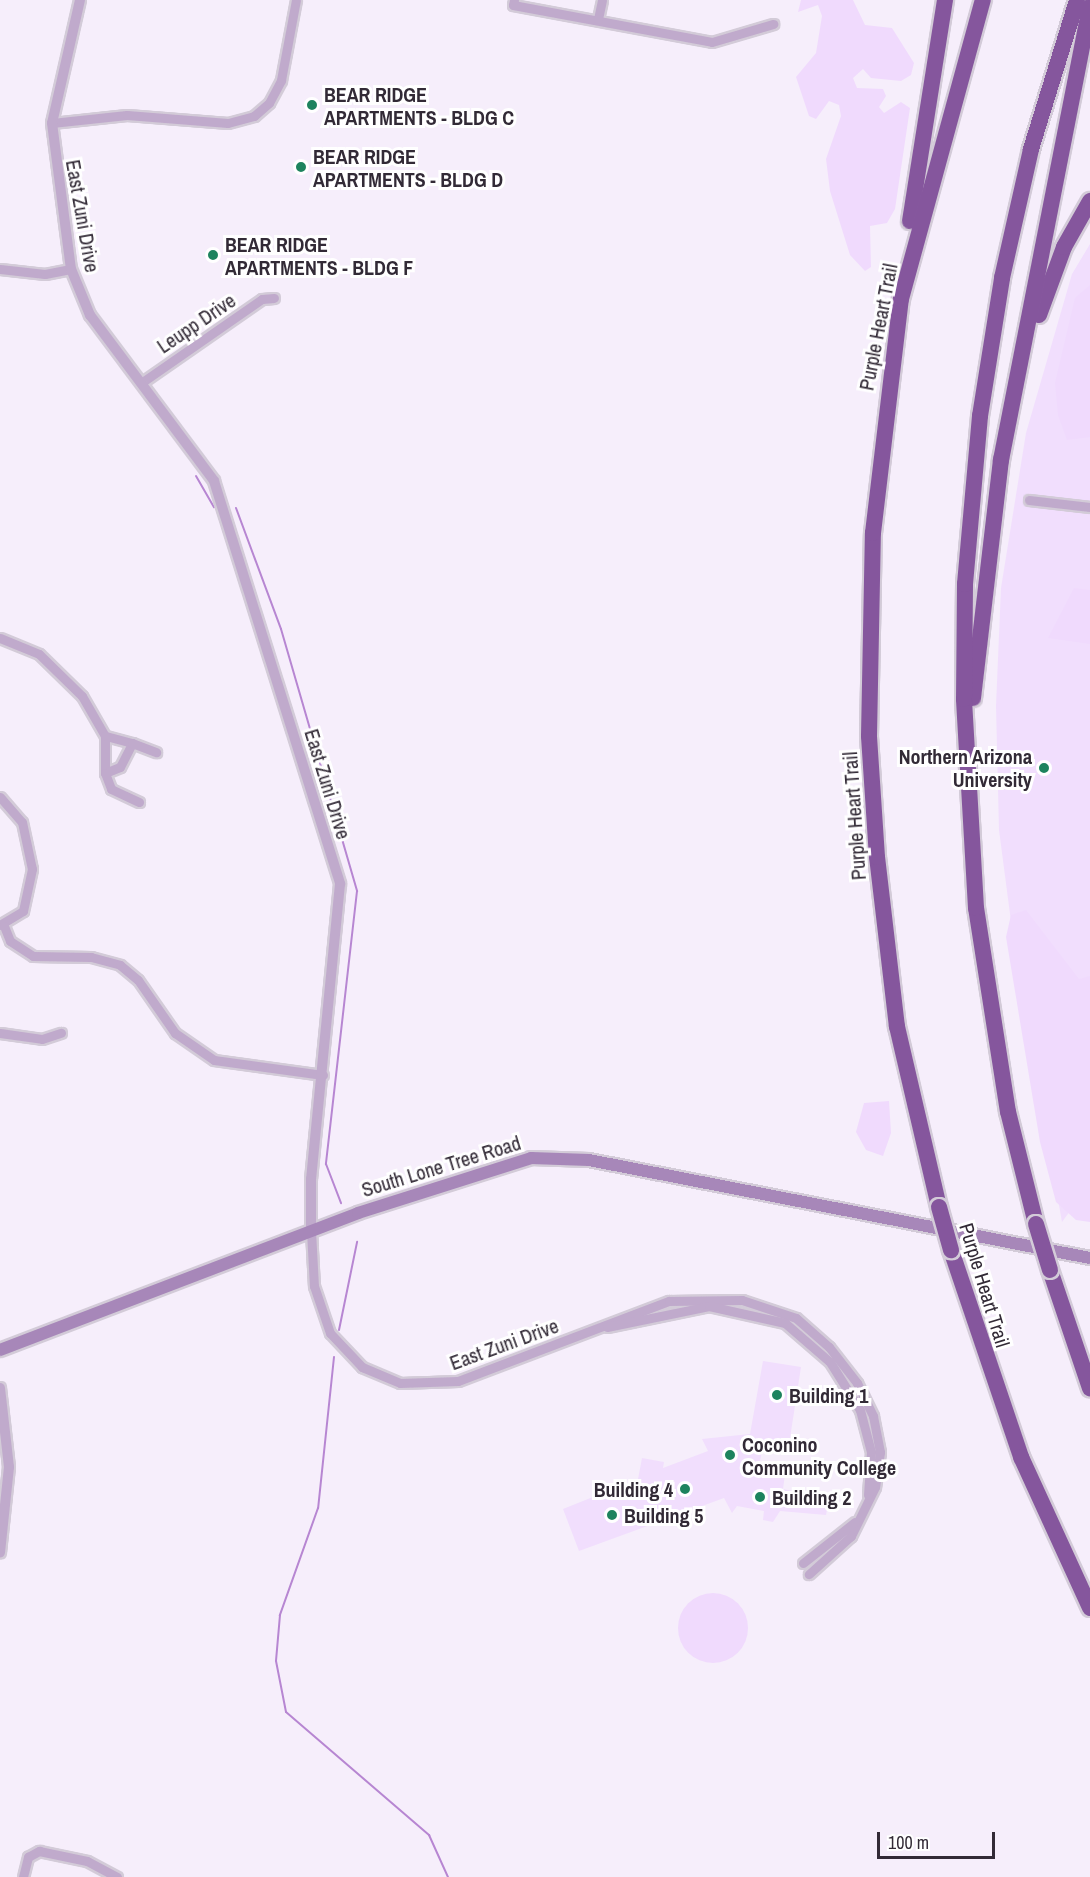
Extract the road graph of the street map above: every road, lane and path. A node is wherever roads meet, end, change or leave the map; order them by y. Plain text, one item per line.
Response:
1 (80, 0) edge
2 (296, 0) edge
3 (514, 0) edge
4 (602, 0) edge
5 (945, 0) edge
6 (983, 0) edge
7 (1077, 0) edge
8 (1090, 7) edge
9 (598, 19) junction
10 (773, 24) dead end
11 (51, 123) junction
12 (1090, 201) edge
13 (0, 269) edge
14 (71, 269) junction
15 (274, 298) dead end
16 (901, 299) junction
17 (141, 383) junction
18 (1013, 402) junction
19 (1029, 500) dead end
20 (1090, 507) edge
21 (1, 642) edge
22 (968, 727) junction
23 (105, 736) junction
24 (132, 743) junction
25 (156, 752) dead end
26 (105, 773) junction
27 (0, 797) edge
28 (139, 802) dead end
29 (2, 926) edge
30 (0, 1032) edge
31 (62, 1033) dead end
32 (323, 1075) junction
33 (311, 1231) junction
34 (1090, 1258) edge
35 (0, 1350) edge
36 (0, 1388) edge
37 (1090, 1388) edge
38 (855, 1522) junction
39 (0, 1553) edge
40 (803, 1563) dead end
41 (809, 1574) dead end
42 (1090, 1608) edge
43 (22, 1877) edge
44 (117, 1877) edge

1 - 11 street, East Zuni Drive
2 - 11 street
3 - 9 street
4 - 9 street
5 - 16 highway
6 - 16 highway, Purple Heart Trail
7 - 22 highway
8 - 18 highway
9 - 10 street
11 - 14 street, East Zuni Drive
12 - 18 highway
13 - 14 street
14 - 17 street, East Zuni Drive
15 - 17 street, Leupp Drive
16 - 42 highway, Purple Heart Trail, bridge
17 - 32 street, East Zuni Drive
18 - 22 highway
19 - 20 street
21 - 23 street
22 - 37 highway, bridge
23 - 24 street
23 - 26 street
24 - 25 street
24 - 26 street
26 - 28 street
27 - 29 street
29 - 32 street
30 - 31 street
32 - 33 street, East Zuni Drive
33 - 34 main road, South Lone Tree Road
33 - 35 main road, South Lone Tree Road
33 - 38 street, East Zuni Drive
36 - 39 street
38 - 40 street, East Zuni Drive
38 - 41 street, East Zuni Drive
43 - 44 street

